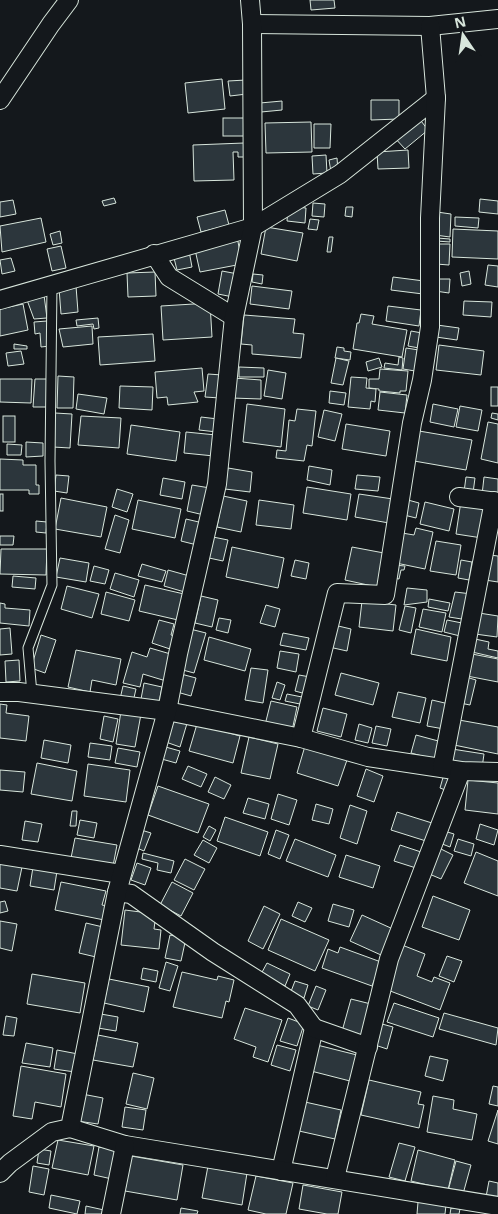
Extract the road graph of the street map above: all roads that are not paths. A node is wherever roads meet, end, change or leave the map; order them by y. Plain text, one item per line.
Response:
1 (69, 0) edge
2 (250, 0) edge
3 (498, 18) edge
4 (252, 24) junction
5 (430, 26) junction
6 (436, 98) junction
7 (0, 100) edge
8 (252, 227) junction
9 (154, 254) junction
10 (52, 285) junction
11 (0, 300) edge
12 (234, 317) junction
13 (459, 497) dead end
14 (496, 502) edge
15 (0, 692) edge
16 (32, 694) junction
17 (167, 710) junction
18 (301, 738) junction
19 (442, 768) junction
20 (461, 771) junction
21 (498, 772) edge
22 (0, 855) edge
23 (121, 874) junction
24 (117, 892) junction
25 (314, 1028) junction
26 (368, 1047) junction
27 (70, 1128) junction
28 (125, 1145) junction
29 (281, 1171) junction
30 (0, 1173) edge
31 (335, 1178) junction
32 (498, 1206) edge
33 (111, 1214) edge

1 - 7 street
2 - 4 street
3 - 5 street
4 - 5 street
4 - 8 street
5 - 6 street
6 - 8 street
6 - 18 street
8 - 9 street
8 - 12 street
9 - 10 street
9 - 12 street
10 - 11 street
10 - 16 lane
12 - 17 street
13 - 14 street
14 - 19 street
15 - 16 street
16 - 17 street
17 - 18 street
17 - 23 street
18 - 19 street
19 - 20 street
20 - 21 street
20 - 26 street
22 - 23 street
23 - 24 street
24 - 25 street
24 - 27 street
25 - 26 street
25 - 29 street
26 - 31 street
27 - 28 street
27 - 30 street
28 - 29 street
28 - 33 street
29 - 31 street
31 - 32 street

